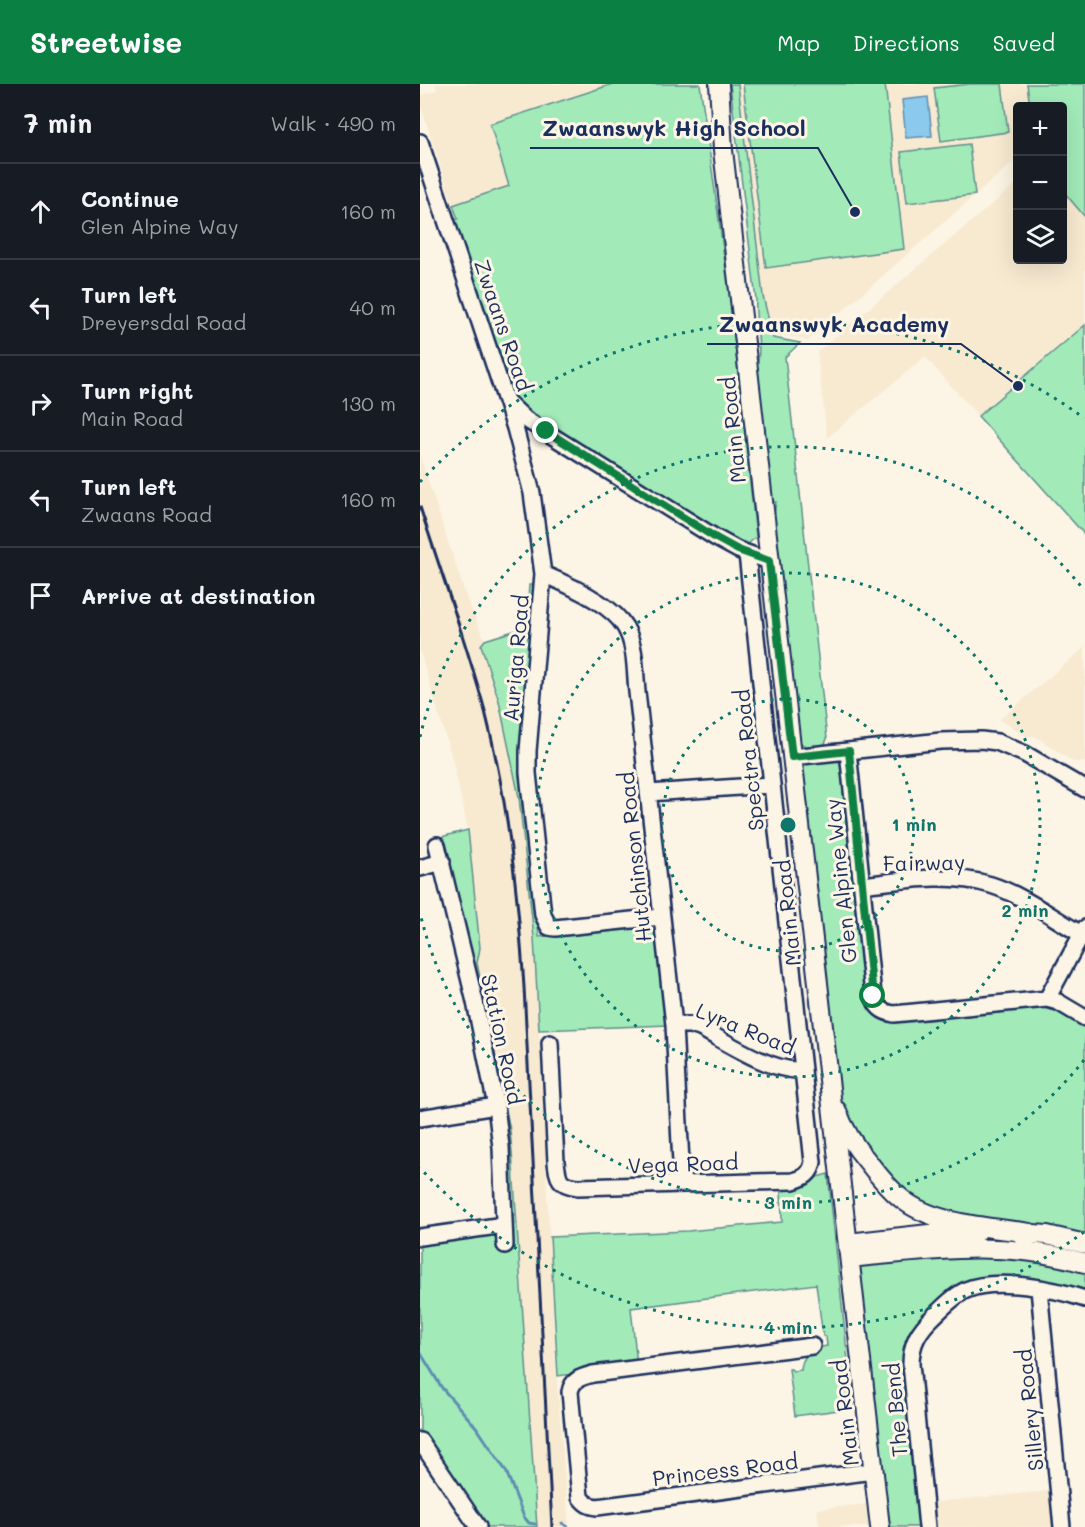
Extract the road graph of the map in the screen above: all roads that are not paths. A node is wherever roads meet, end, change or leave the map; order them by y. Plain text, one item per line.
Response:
1 (708, 84) edge
2 (719, 84) edge
3 (420, 142) edge
4 (723, 150) junction
5 (506, 400) junction
6 (747, 554) junction
7 (769, 561) junction
8 (543, 574) junction
9 (849, 751) junction
10 (792, 757) junction
11 (771, 784) junction
12 (1083, 784) edge
13 (648, 793) junction
14 (437, 845) dead end
15 (442, 862) junction
16 (420, 868) edge
17 (862, 885) junction
18 (661, 917) junction
19 (1083, 931) edge
20 (812, 941) junction
21 (789, 943) junction
22 (1047, 999) junction
23 (1085, 1018) edge
24 (674, 1025) junction
25 (550, 1043) dead end
26 (802, 1070) junction
27 (827, 1073) junction
28 (496, 1106) junction
29 (420, 1118) edge
30 (808, 1175) joint
31 (682, 1183) junction
32 (504, 1225) junction
33 (1030, 1233) junction
34 (420, 1237) edge
35 (1085, 1244) edge
36 (505, 1245) dead end
37 (849, 1250) junction
38 (1085, 1263) edge
39 (1039, 1288) junction
40 (1085, 1299) edge
41 (812, 1346) dead end
42 (420, 1441) edge
43 (873, 1471) junction
44 (478, 1527) edge
45 (880, 1527) edge
46 (927, 1527) edge
47 (1062, 1527) edge

1 - 4 main road, Main Road
2 - 4 main road, Main Road
3 - 5 street, Zwaans Road
4 - 7 main road, Main Road
5 - 6 street, Zwaans Road
5 - 8 street, Auriga Road
6 - 7 street, Zwaans Road
6 - 11 street, Spectra Road
7 - 10 main road, Main Road
8 - 13 street, Hutchinson Road
8 - 18 street, Auriga Road
9 - 10 street
9 - 12 street
9 - 17 street, Glen Alpine Way
10 - 20 main road, Main Road
11 - 13 street
11 - 21 street, Spectra Road
13 - 18 street, Hutchinson Road
14 - 15 street, Station Road
15 - 16 street
15 - 28 street, Station Road
17 - 19 street, Fairway
17 - 22 street, Glen Alpine Way
18 - 24 street, Hutchinson Road
19 - 22 street
20 - 21 street
20 - 27 main road, Main Road
21 - 26 street, Spectra Road
22 - 23 street
24 - 26 street, Lyra Road
24 - 31 street, Hutchinson Road
25 - 31 street, Vega Road
26 - 30 street, Spectra Road
27 - 33 main road
27 - 37 main road, Main Road
28 - 29 street
28 - 32 street, Station Road
30 - 31 street, Vega Road
32 - 34 street
32 - 36 street, Station Road
33 - 35 main road
33 - 37 main road
37 - 38 main road
37 - 43 main road, Main Road
39 - 40 street, The Bend
39 - 46 street, The Bend
39 - 47 street, Sillery Road
41 - 43 street, Princess Road
42 - 44 street
43 - 45 main road, Main Road

